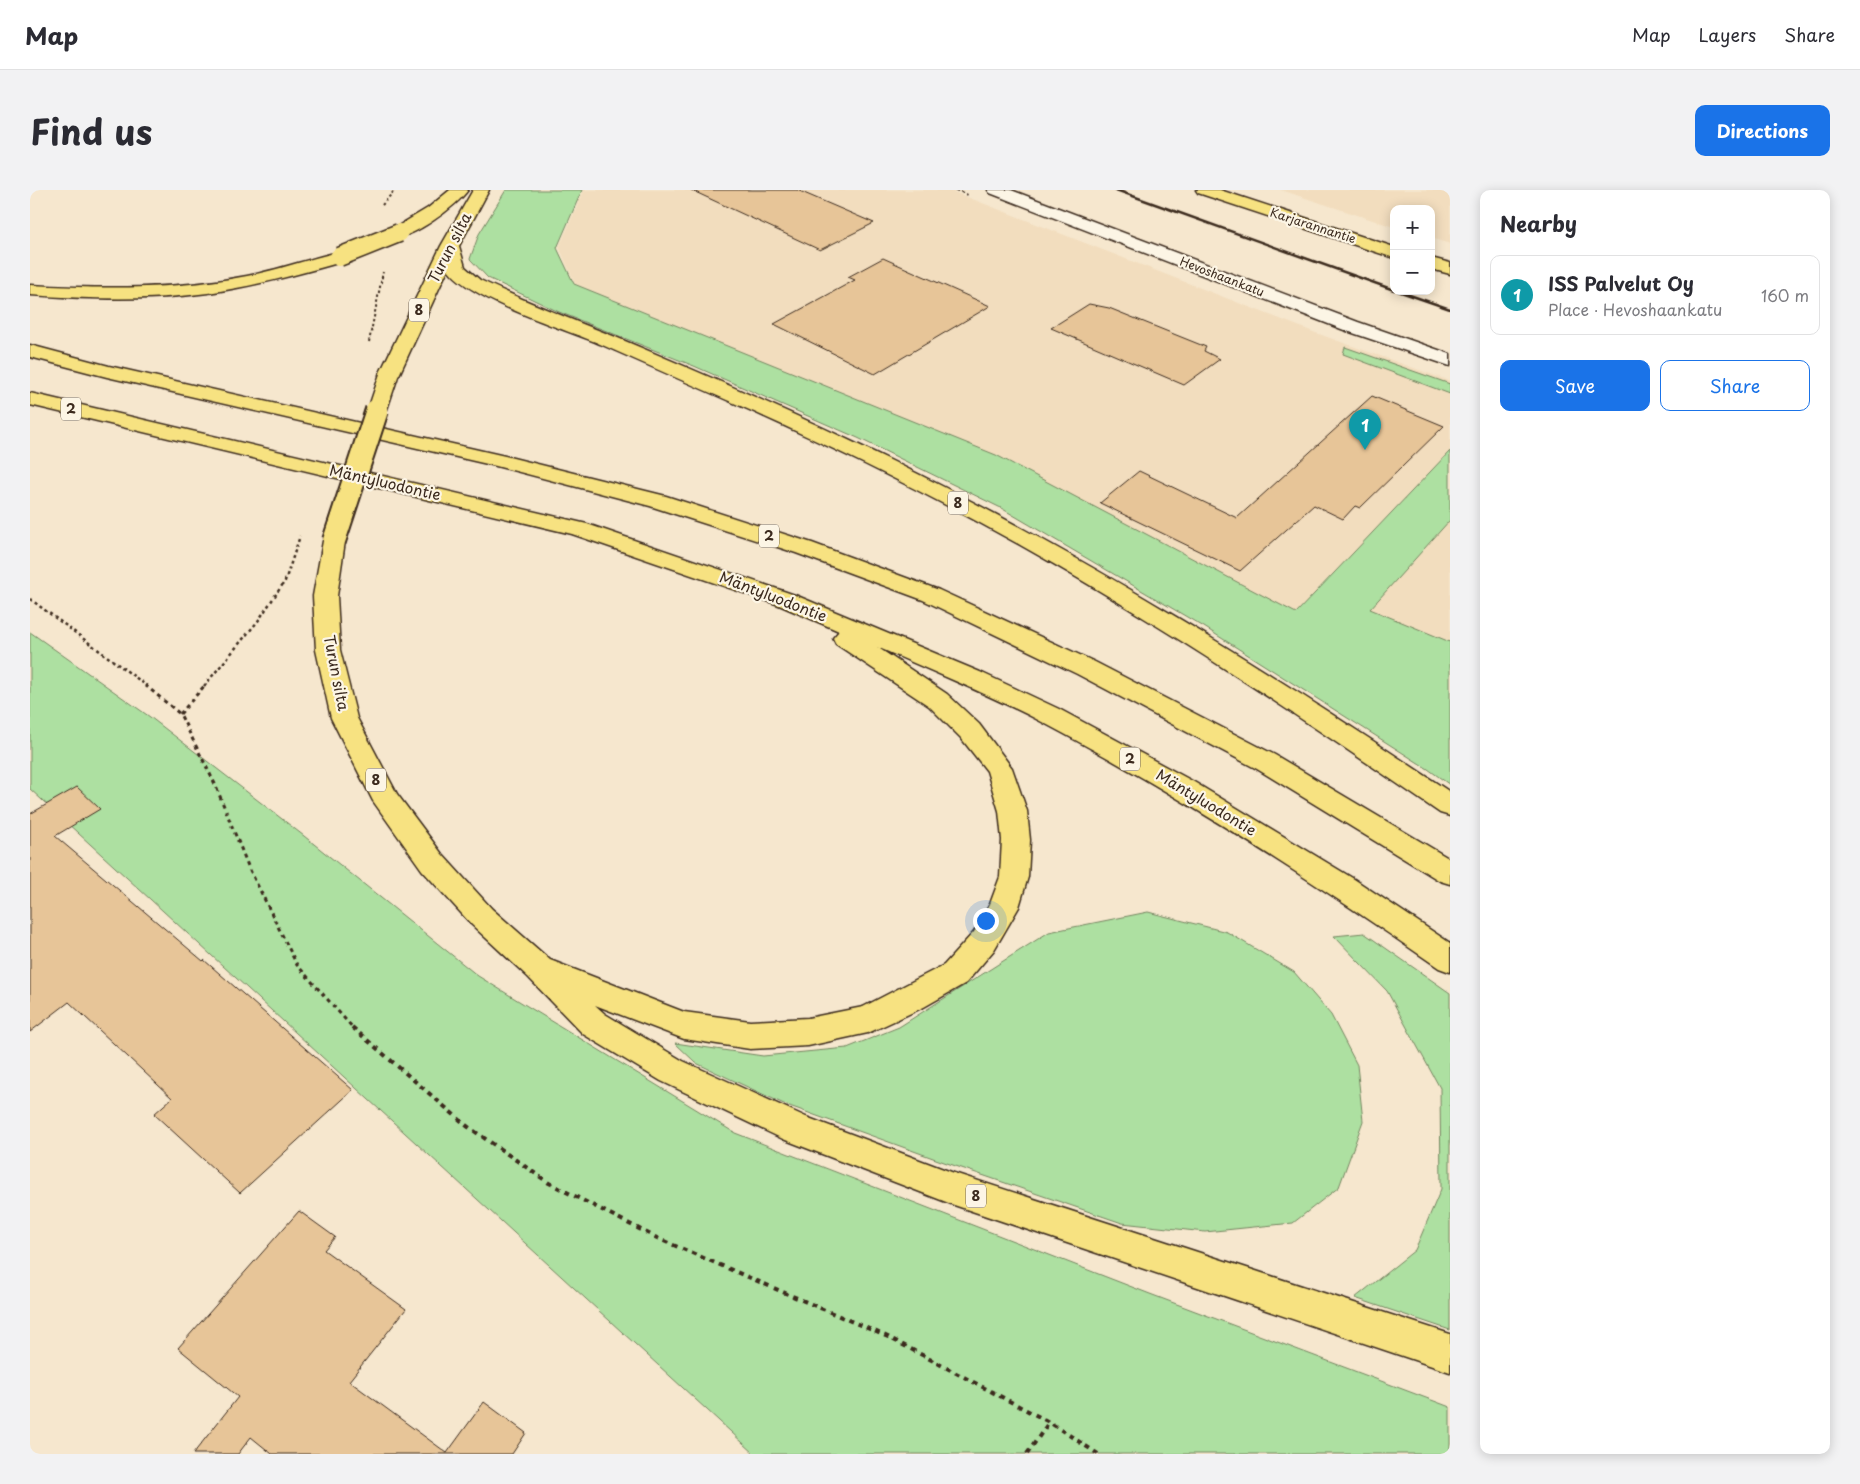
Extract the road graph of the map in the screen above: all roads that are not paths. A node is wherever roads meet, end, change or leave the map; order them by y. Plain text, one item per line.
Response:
1 (460, 190) edge
2 (481, 190) edge
3 (996, 190) edge
4 (1204, 190) edge
5 (450, 246) junction
6 (1390, 252) edge
7 (1435, 264) edge
8 (1450, 269) edge
9 (30, 290) edge
10 (30, 351) edge
11 (1450, 360) edge
12 (30, 399) edge
13 (787, 600) junction
14 (1450, 806) edge
15 (1450, 873) edge
16 (1450, 960) edge
17 (539, 968) junction
18 (1450, 1352) edge

1 - 9 main road, bridge
2 - 5 main road, Turun silta / 8
3 - 11 street, Hevoshaankatu
4 - 6 main road, Karjarannantie
5 - 14 main road, 8
5 - 17 main road, Turun silta / 8, bridge
7 - 8 main road
10 - 15 main road, 2
12 - 13 main road, Mäntyluodontie / 2
13 - 16 main road, Mäntyluodontie / 2
13 - 17 main road
17 - 18 main road, 8

